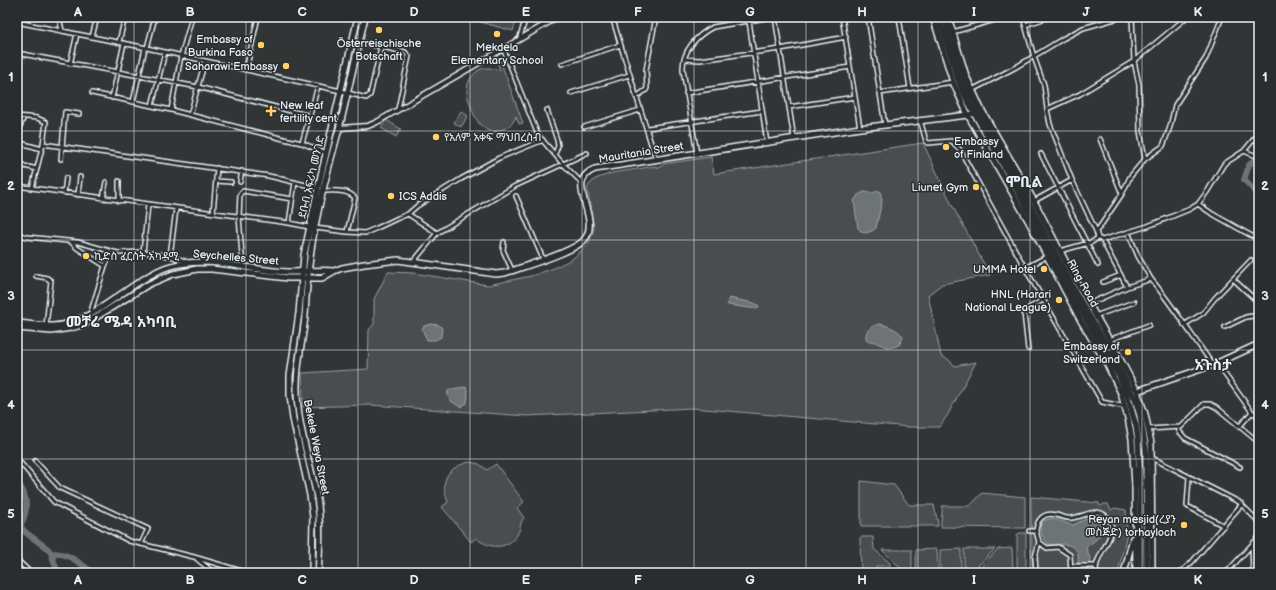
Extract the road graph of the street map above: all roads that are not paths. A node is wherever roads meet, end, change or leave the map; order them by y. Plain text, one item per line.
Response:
1 (59, 17) edge
2 (97, 17) edge
3 (126, 17) edge
4 (155, 17) edge
5 (192, 17) edge
6 (258, 17) edge
7 (358, 17) edge
8 (365, 17) edge
9 (526, 17) edge
10 (558, 17) edge
11 (614, 17) edge
12 (656, 17) edge
13 (771, 17) edge
14 (775, 17) edge
15 (842, 17) edge
16 (868, 17) edge
17 (899, 17) edge
18 (933, 17) edge
19 (938, 17) edge
20 (944, 17) edge
21 (948, 17) edge
22 (1005, 17) edge
23 (1023, 17) edge
24 (1049, 17) edge
25 (1122, 17) edge
26 (1132, 17) edge
27 (1187, 17) edge
28 (1222, 17) edge
29 (749, 21) junction
30 (17, 22) edge
31 (1025, 25) junction
32 (62, 31) junction
33 (953, 32) junction
34 (77, 34) junction
35 (92, 37) junction
36 (846, 37) junction
37 (520, 38) junction
38 (119, 42) junction
39 (359, 42) junction
40 (124, 43) junction
41 (620, 45) junction
42 (381, 47) junction
43 (146, 48) junction
44 (503, 48) junction
45 (780, 49) junction
46 (165, 52) junction
47 (753, 52) junction
48 (17, 53) edge
49 (182, 56) junction
50 (1034, 57) junction
51 (684, 59) junction
52 (205, 61) junction
53 (1134, 61) junction
54 (70, 64) junction
55 (562, 64) dead end
56 (850, 67) junction
57 (246, 70) junction
58 (118, 72) junction
59 (629, 75) junction
60 (139, 76) junction
61 (784, 77) junction
62 (158, 80) junction
63 (758, 81) junction
64 (954, 82) junction
65 (177, 83) junction
66 (318, 86) junction
67 (198, 87) junction
68 (910, 88) junction
69 (972, 90) junction
70 (341, 91) junction
71 (880, 92) junction
72 (92, 93) dead end
73 (348, 93) junction
74 (572, 93) dead end
75 (686, 93) junction
76 (636, 97) junction
77 (855, 97) junction
78 (112, 98) junction
79 (133, 102) junction
80 (152, 106) junction
81 (789, 107) junction
82 (398, 109) junction
83 (1047, 109) junction
84 (171, 110) junction
85 (547, 110) dead end
86 (640, 110) junction
87 (762, 111) junction
88 (974, 113) junction
89 (79, 114) dead end
90 (17, 116) edge
91 (190, 116) junction
92 (310, 116) junction
93 (24, 117) junction
94 (920, 120) junction
95 (691, 123) junction
96 (884, 125) junction
97 (584, 127) dead end
98 (339, 128) junction
99 (648, 128) junction
100 (860, 128) junction
101 (17, 133) edge
102 (1259, 133) edge
103 (794, 139) junction
104 (1100, 139) dead end
105 (543, 140) junction
106 (17, 142) edge
107 (302, 143) junction
108 (767, 143) junction
109 (43, 144) junction
110 (62, 146) junction
111 (42, 149) junction
112 (1244, 151) junction
113 (326, 153) junction
114 (587, 153) dead end
115 (554, 154) junction
116 (697, 154) junction
117 (1041, 154) dead end
118 (1257, 156) edge
119 (61, 159) dead end
120 (1145, 159) junction
121 (656, 160) junction
122 (17, 161) edge
123 (563, 164) junction
124 (217, 168) junction
125 (37, 170) junction
126 (242, 171) junction
127 (80, 177) dead end
128 (66, 178) dead end
129 (1072, 180) junction
130 (119, 181) dead end
131 (216, 181) junction
132 (106, 182) dead end
133 (231, 182) dead end
134 (240, 182) dead end
135 (295, 182) junction
136 (582, 182) junction
137 (17, 186) edge
138 (1058, 187) junction
139 (32, 188) junction
140 (320, 189) junction
141 (64, 193) junction
142 (1122, 194) junction
143 (78, 195) junction
144 (516, 196) dead end
145 (103, 198) junction
146 (292, 199) junction
147 (119, 201) junction
148 (1034, 201) junction
149 (1198, 204) junction
150 (148, 205) junction
151 (176, 209) junction
152 (213, 213) junction
153 (408, 214) junction
154 (239, 217) junction
155 (289, 223) junction
156 (309, 227) junction
157 (315, 228) junction
158 (1096, 231) junction
159 (347, 232) junction
160 (1128, 232) junction
161 (437, 233) junction
162 (17, 234) edge
163 (1098, 238) junction
164 (1102, 240) junction
165 (1259, 240) edge
166 (71, 242) junction
167 (504, 242) dead end
168 (1088, 243) junction
169 (1060, 251) junction
170 (143, 252) junction
171 (117, 253) junction
172 (170, 256) junction
173 (1046, 257) junction
174 (542, 259) junction
175 (1251, 260) dead end
176 (414, 261) junction
177 (189, 262) junction
178 (1098, 265) dead end
179 (105, 266) junction
180 (243, 267) junction
181 (1025, 268) junction
182 (512, 270) junction
183 (302, 271) junction
184 (309, 271) junction
185 (334, 271) junction
186 (1121, 275) junction
187 (36, 276) dead end
188 (301, 278) junction
189 (308, 278) junction
190 (1151, 278) junction
191 (1233, 279) junction
192 (1103, 282) dead end
193 (1127, 287) junction
194 (1043, 300) junction
195 (1134, 302) dead end
196 (1259, 303) edge
197 (1088, 304) junction
198 (1259, 310) edge
199 (1095, 316) junction
200 (92, 317) junction
201 (17, 323) edge
202 (1149, 325) dead end
203 (1184, 325) junction
204 (46, 326) junction
205 (1226, 327) dead end
206 (17, 328) edge
207 (1109, 340) junction
208 (1259, 344) edge
209 (1259, 347) edge
210 (1028, 348) dead end
211 (1215, 365) junction
212 (1137, 392) junction
213 (1126, 407) junction
214 (1252, 412) junction
215 (1258, 415) edge
216 (1239, 427) junction
217 (1179, 428) junction
218 (1149, 429) junction
219 (1256, 440) dead end
220 (1152, 458) junction
221 (17, 459) edge
222 (35, 461) dead end
223 (1139, 462) junction
224 (1240, 467) dead end
225 (1146, 472) junction
226 (1189, 477) junction
227 (1134, 485) junction
228 (1151, 492) junction
229 (1242, 504) junction
230 (1259, 522) edge
231 (1224, 526) junction
232 (1029, 531) dead end
233 (1036, 531) junction
234 (1134, 533) junction
235 (314, 536) junction
236 (320, 536) junction
237 (1259, 537) edge
238 (1039, 542) junction
239 (141, 544) junction
240 (1252, 544) junction
241 (194, 557) junction
242 (17, 560) edge
243 (1144, 560) junction
244 (1073, 566) junction
245 (1096, 566) junction
246 (31, 573) edge
247 (214, 573) edge
248 (248, 573) edge
249 (312, 573) edge
250 (318, 573) edge
251 (1049, 573) edge
252 (1071, 573) edge
253 (1096, 573) edge
254 (1124, 573) edge
255 (1136, 573) edge
256 (1141, 573) edge
257 (1147, 573) edge
258 (1152, 573) edge
259 (1180, 573) edge
260 (1226, 573) edge
261 (1253, 573) edge

1 - 32 street
2 - 35 street
3 - 38 street
4 - 43 street
5 - 49 street
6 - 57 street
7 - 70 main road, ደቡብ አፍሪካ መንገድ
8 - 39 main road, ደቡብ አፍሪካ መንገድ
9 - 37 street
10 - 37 street
11 - 41 street
12 - 76 street
13 - 29 street
14 - 45 street
15 - 36 street
16 - 71 street
17 - 68 street
18 - 64 main road
19 - 88 highway, Ring Road
20 - 88 highway, Ring Road
21 - 33 main road
22 - 33 street
23 - 31 street
24 - 31 street
25 - 50 street
26 - 53 street
27 - 53 street
28 - 120 street
29 - 47 street
29 - 51 street
30 - 32 street
31 - 50 street
32 - 34 street
33 - 69 main road
34 - 35 street
34 - 54 street
35 - 38 street
36 - 45 street
36 - 56 street
37 - 44 street
38 - 40 street
39 - 42 street
39 - 73 main road, ደቡብ አፍሪካ መንገድ
40 - 43 street
40 - 58 street
41 - 55 street
41 - 59 street
42 - 73 street
42 - 82 street
43 - 46 street
43 - 60 street
44 - 82 street
44 - 105 street
45 - 47 street
45 - 61 street
46 - 49 street
46 - 62 street
47 - 51 street
47 - 63 street
48 - 54 street
49 - 52 street
49 - 65 street
50 - 69 street
50 - 83 street
51 - 75 street
52 - 57 street
52 - 67 street
53 - 83 street
53 - 120 street
54 - 58 street
56 - 61 street
56 - 77 street
57 - 66 street
58 - 60 street
58 - 78 street
59 - 74 street
59 - 76 street
60 - 62 street
60 - 79 street
61 - 63 street
61 - 81 street
62 - 65 street
62 - 80 street
63 - 75 street
63 - 87 street
64 - 68 street
64 - 88 main road
65 - 67 street
65 - 84 street
66 - 70 street
66 - 92 street
67 - 91 street
67 - 92 street
68 - 71 street
69 - 148 main road
70 - 73 street
70 - 113 main road, ደቡብ አፍሪካ መንገድ
71 - 96 street
72 - 78 street
73 - 98 main road, ደቡብ አፍሪካ መንገድ
75 - 95 street
76 - 86 street
77 - 81 street
77 - 100 street
78 - 79 street
79 - 80 street
80 - 84 street
81 - 103 street
82 - 98 street
83 - 129 street
84 - 91 street
85 - 115 street
86 - 97 street
86 - 99 street
87 - 95 street
87 - 108 street
88 - 94 main road, Mauritania Street
88 - 173 main road
88 - 223 highway, Ring Road
88 - 225 highway, Ring Road
89 - 110 street
90 - 93 street
91 - 107 street
92 - 107 street
93 - 101 street
93 - 109 street
94 - 96 main road, Mauritania Street
94 - 181 street
95 - 99 street
95 - 116 street
96 - 100 main road, Mauritania Street
98 - 140 main road, ደቡብ አፍሪካ መንገድ
99 - 121 street
100 - 103 main road, Mauritania Street
102 - 112 street
103 - 108 main road, Mauritania Street
104 - 142 street
105 - 115 street
105 - 153 street
106 - 111 street
107 - 113 street
108 - 116 main road, Mauritania Street
109 - 110 street
109 - 111 street
110 - 119 street
110 - 124 street
111 - 125 street
112 - 118 street
112 - 149 street
113 - 140 main road, ደቡብ አፍሪካ መንገድ
114 - 123 street
115 - 123 street
116 - 121 main road, Mauritania Street
117 - 138 street
120 - 142 street
121 - 136 main road, Mauritania Street
122 - 125 street
123 - 136 street
123 - 161 street
124 - 126 street
124 - 131 street
125 - 139 street
126 - 134 street
126 - 135 street
127 - 143 street
128 - 141 street
129 - 138 street
129 - 158 street
130 - 147 street
131 - 133 street
131 - 152 street
132 - 145 street
135 - 140 street
135 - 146 street
136 - 174 main road
137 - 139 street
138 - 148 street
138 - 168 street
139 - 141 street
140 - 156 main road, ደቡብ አፍሪካ መንገድ
140 - 157 main road, ደቡብ አፍሪካ መንገድ
140 - 159 street
141 - 143 street
142 - 158 street
143 - 145 street
144 - 174 street
145 - 147 street
146 - 154 street
146 - 155 street
147 - 150 street
148 - 169 main road
149 - 160 street
149 - 165 street
150 - 151 street
150 - 170 street
151 - 152 street
151 - 172 street
152 - 154 street
153 - 159 street
153 - 161 street
154 - 155 street
154 - 180 street
155 - 156 street
156 - 183 main road, ደቡብ አፍሪካ መንገድ
157 - 159 street
157 - 184 main road, ደቡብ አፍሪካ መንገድ
158 - 163 street
160 - 164 street
160 - 190 street
161 - 176 street
162 - 166 street
163 - 164 street
163 - 168 street
164 - 186 street
166 - 171 street
166 - 179 street
167 - 182 street
168 - 169 street
168 - 178 street
169 - 197 main road
170 - 171 street
170 - 172 street
171 - 179 street
172 - 177 street
173 - 181 street
173 - 213 main road
174 - 182 main road
175 - 191 street
176 - 182 main road
176 - 185 main road
177 - 180 main road, Seychelles Street
177 - 200 main road, Seychelles Street
179 - 200 street
180 - 183 main road, Seychelles Street
181 - 194 street
183 - 184 main road, Seychelles Street
183 - 188 main road, ደቡብ አፍሪካ መንገድ
184 - 185 main road
184 - 189 main road, ደቡብ አፍሪካ መንገድ
185 - 189 main road
186 - 192 street
186 - 193 street
187 - 204 street
188 - 189 main road, Seychelles Street
188 - 200 main road, Seychelles Street
188 - 235 main road, ደቡብ አፍሪካ መንገድ
189 - 236 main road, Bekele Weya Street
190 - 193 street
190 - 203 street
191 - 196 street
191 - 203 street
193 - 197 street
194 - 210 street
194 - 213 street
195 - 199 street
197 - 199 main road
198 - 205 street
199 - 207 main road
200 - 204 main road, Seychelles Street
200 - 206 main road, Seychelles Street
201 - 204 main road, Seychelles Street
202 - 207 street
203 - 211 street
207 - 212 main road
208 - 211 main road
209 - 211 main road
211 - 212 main road
211 - 214 street
212 - 218 main road
213 - 227 main road
214 - 215 street
214 - 216 street
216 - 217 street
216 - 219 street
217 - 218 street
217 - 224 street
218 - 220 main road
220 - 226 street
220 - 228 main road
221 - 239 street
222 - 239 street
223 - 227 highway
223 - 243 highway
225 - 228 highway
225 - 243 highway, Ring Road
226 - 229 street
226 - 231 street
227 - 234 main road
228 - 258 main road
229 - 230 street
229 - 231 street
231 - 259 street
232 - 233 street
233 - 238 street
233 - 245 street
234 - 254 main road
234 - 255 main road
235 - 236 main road
235 - 249 main road, ደቡብ አፍሪካ መንገድ
236 - 250 main road, Bekele Weya Street
237 - 240 street
238 - 244 street
238 - 251 street
239 - 241 street
240 - 260 street
240 - 261 street
241 - 247 street
241 - 248 street
242 - 246 street
243 - 256 highway, Ring Road
243 - 257 highway, Ring Road
244 - 245 street
244 - 252 street
245 - 253 street

